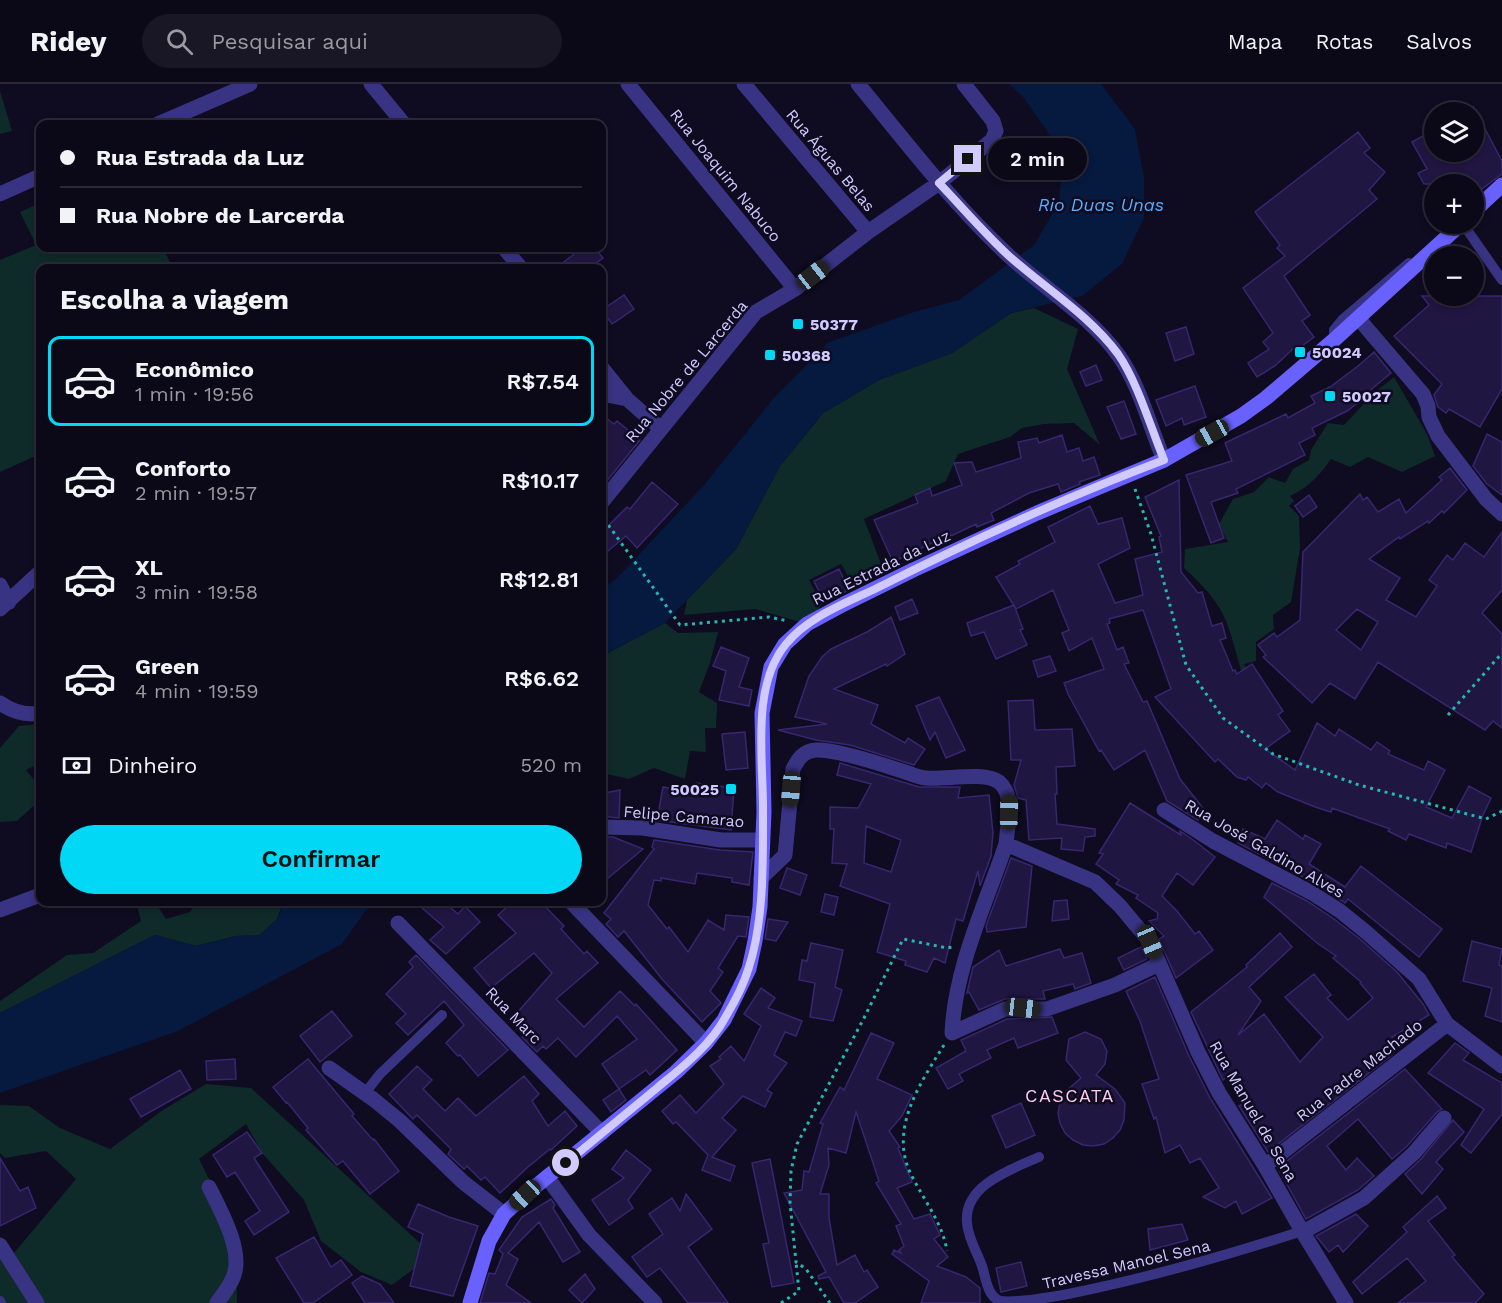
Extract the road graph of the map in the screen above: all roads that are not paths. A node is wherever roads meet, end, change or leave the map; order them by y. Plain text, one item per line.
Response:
1 (250, 84) edge
2 (371, 84) edge
3 (628, 84) edge
4 (744, 84) edge
5 (858, 84) edge
6 (964, 84) edge
7 (167, 120) edge
8 (401, 120) edge
9 (36, 178) edge
10 (939, 183) junction
11 (1502, 185) edge
12 (0, 194) edge
13 (1484, 202) edge
14 (868, 232) junction
15 (1450, 234) edge
16 (1469, 234) edge
17 (1437, 246) edge
18 (507, 252) edge
19 (1424, 255) edge
20 (1424, 257) edge
21 (518, 264) edge
22 (1502, 280) edge
23 (795, 290) junction
24 (1358, 318) junction
25 (1334, 340) junction
26 (606, 373) edge
27 (606, 395) edge
28 (627, 399) junction
29 (661, 429) junction
30 (1164, 460) junction
31 (606, 497) edge
32 (1502, 514) edge
33 (36, 576) edge
34 (0, 585) edge
35 (5, 605) edge
36 (0, 703) edge
37 (36, 713) edge
38 (1164, 810) dead end
39 (606, 827) edge
40 (762, 840) junction
41 (1006, 844) junction
42 (761, 878) junction
43 (36, 896) edge
44 (575, 906) edge
45 (0, 910) edge
46 (398, 923) dead end
47 (1159, 964) junction
48 (442, 1016) dead end
49 (1448, 1024) junction
50 (706, 1043) junction
51 (1502, 1066) edge
52 (329, 1068) dead end
53 (365, 1093) junction
54 (1444, 1118) dead end
55 (602, 1134) junction
56 (1039, 1157) dead end
57 (1265, 1166) junction
58 (547, 1177) junction
59 (209, 1187) dead end
60 (504, 1214) junction
61 (1302, 1232) junction
62 (0, 1245) edge
63 (37, 1303) edge
64 (217, 1303) edge
65 (470, 1303) edge
66 (655, 1303) edge
67 (1346, 1303) edge

1 - 7 street
2 - 8 street
3 - 23 street, Rua Joaquim Nabuco
4 - 14 street, Rua Águas Belas
5 - 10 street
6 - 10 street, Rua Nobre de Larcerda
9 - 12 street
10 - 14 street, Rua Nobre de Larcerda
10 - 30 street
11 - 13 main road
14 - 23 street, Rua Nobre de Larcerda
15 - 17 main road, Rua Estrada da Luz
16 - 22 lane
18 - 21 street
19 - 25 lane
20 - 24 main road, Rua Estrada da Luz
23 - 29 street, Rua Nobre de Larcerda
24 - 25 main road, Rua Estrada da Luz
24 - 32 street
25 - 30 main road, Rua Estrada da Luz
26 - 28 street
27 - 28 street
28 - 29 street
29 - 31 street, Rua Nobre de Larcerda
30 - 40 main road, Rua Estrada da Luz
33 - 35 street
34 - 35 street
36 - 37 street
38 - 49 street, Rua José Galdino Alves
39 - 40 street, Felipe Camarao
40 - 42 main road, Rua Estrada da Luz
41 - 42 street
41 - 47 street, Rua Manuel de Sena
41 - 47 street
42 - 50 main road, Rua Estrada da Luz
43 - 45 street
44 - 50 street
46 - 55 street, Rua Marc
47 - 57 street, Rua Manuel de Sena
48 - 53 lane
49 - 51 street, Rua José Galdino Alves
49 - 57 street, Rua Padre Machado
50 - 55 main road, Rua Estrada da Luz
52 - 53 street
53 - 60 street
54 - 61 street
55 - 58 main road, Rua Estrada da Luz
56 - 61 lane, Travessa Manoel Sena
57 - 61 street, Rua Manuel de Sena
58 - 60 main road, Rua Estrada da Luz
58 - 66 street
59 - 64 street
60 - 65 main road, Rua Estrada da Luz
61 - 67 street, Rua Manuel de Sena
62 - 63 street

